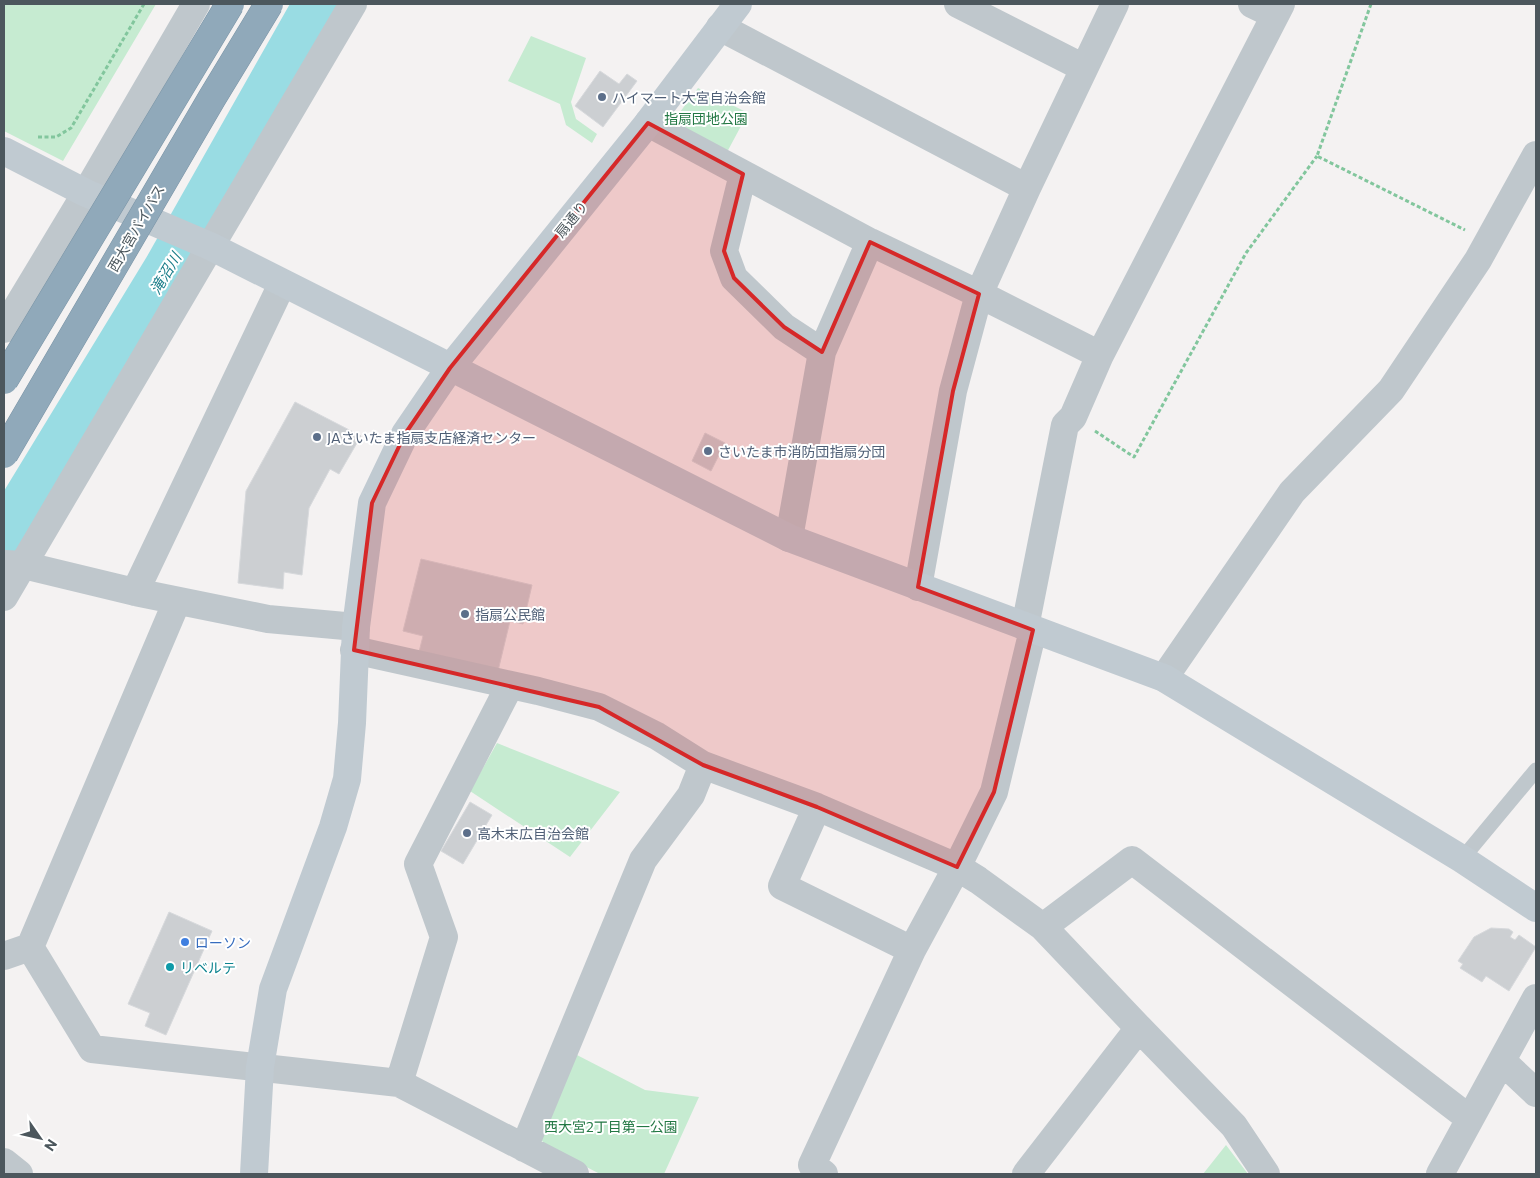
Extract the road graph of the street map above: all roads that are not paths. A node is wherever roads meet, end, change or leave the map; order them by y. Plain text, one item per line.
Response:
1 (196, 4) edge
2 (230, 4) edge
3 (269, 4) edge
4 (353, 4) edge
5 (738, 4) edge
6 (958, 4) edge
7 (1116, 4) edge
8 (1269, 8) edge
9 (720, 27) junction
10 (1084, 68) junction
11 (648, 123) junction
12 (4, 151) edge
13 (1536, 155) edge
14 (743, 174) junction
15 (1027, 188) junction
16 (86, 193) junction
17 (870, 242) junction
18 (204, 244) junction
19 (282, 284) junction
20 (979, 294) junction
21 (4, 329) edge
22 (822, 352) junction
23 (1100, 356) junction
24 (450, 368) junction
25 (4, 380) edge
26 (4, 454) edge
27 (789, 538) junction
28 (14, 564) edge
29 (918, 587) junction
30 (135, 592) junction
31 (4, 597) edge
32 (178, 601) junction
33 (1029, 629) junction
34 (355, 638) junction
35 (1164, 678) junction
36 (510, 685) junction
37 (703, 765) junction
38 (1536, 770) edge
39 (817, 807) junction
40 (1462, 859) junction
41 (957, 867) junction
42 (1536, 908) edge
43 (1044, 927) junction
44 (30, 947) junction
45 (912, 950) junction
46 (4, 956) edge
47 (1536, 998) edge
48 (1138, 1028) junction
49 (1502, 1061) junction
50 (260, 1067) junction
51 (399, 1083) junction
52 (1536, 1093) edge
53 (1470, 1119) junction
54 (524, 1148) junction
55 (4, 1162) edge
56 (18, 1174) edge
57 (254, 1174) edge
58 (575, 1174) edge
59 (824, 1174) edge
60 (1026, 1174) edge
61 (1266, 1174) edge
62 (1440, 1174) edge

1 - 16 street
2 - 25 highway, bridge
3 - 26 highway, 西大宮バイパス, bridge
4 - 18 street
5 - 9 street, 扇通り
6 - 10 street
7 - 10 street
8 - 23 street
9 - 11 street, 扇通り
9 - 15 street
10 - 15 street
11 - 14 street
11 - 24 street, 扇通り
12 - 16 street
13 - 35 street
14 - 17 street
14 - 22 street
15 - 20 street
16 - 18 street
16 - 21 street
17 - 20 street
17 - 22 street
18 - 19 street
18 - 28 street
19 - 24 street
19 - 30 street
20 - 23 street
20 - 29 street
22 - 27 street
23 - 33 street
24 - 27 street
24 - 34 street, 扇通り
27 - 29 street
28 - 30 street
28 - 31 street
29 - 33 street
30 - 32 street
32 - 34 street
32 - 44 street
33 - 35 street
33 - 41 street
34 - 36 street
34 - 50 street, 扇通り
35 - 40 street
36 - 37 street
36 - 51 street
37 - 39 street
37 - 54 street
38 - 40 lane
39 - 41 street
39 - 45 street
40 - 42 street
41 - 43 street
41 - 45 street
43 - 48 street
43 - 53 street
44 - 46 street
44 - 50 street
45 - 59 street
47 - 49 street
48 - 60 street
48 - 61 street
49 - 52 street
49 - 53 street
50 - 51 street
50 - 57 street, 扇通り
51 - 54 street
53 - 62 street
54 - 58 street
55 - 56 street

